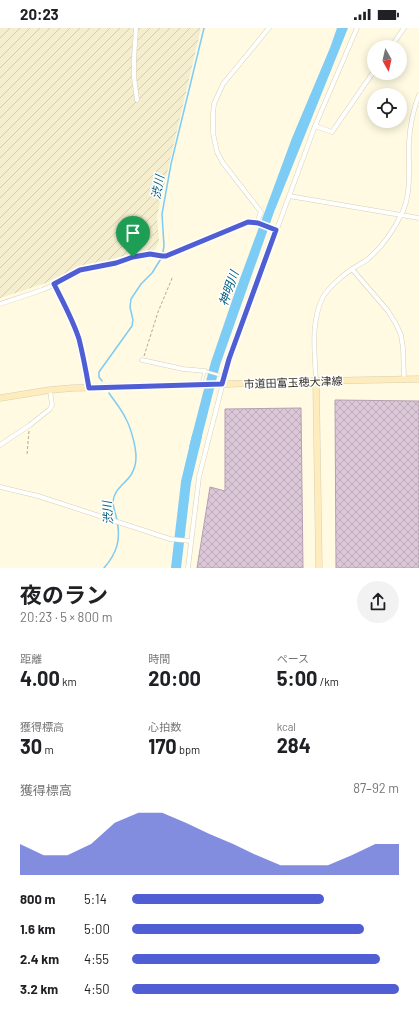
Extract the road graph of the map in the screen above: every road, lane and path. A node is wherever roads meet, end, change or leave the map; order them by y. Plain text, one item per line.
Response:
1 (136, 28) edge
2 (269, 28) edge
3 (356, 28) edge
4 (404, 28) edge
5 (396, 40) edge
6 (368, 80) edge
7 (419, 94) edge
8 (137, 100) dead end
9 (315, 126) junction
10 (289, 196) junction
11 (401, 215) junction
12 (419, 218) edge
13 (258, 223) junction
14 (274, 229) junction
15 (352, 269) junction
16 (173, 276) dead end
17 (54, 284) junction
18 (0, 304) edge
19 (142, 360) joint
20 (206, 371) junction
21 (222, 375) junction
22 (404, 379) junction
23 (419, 379) edge
24 (316, 381) junction
25 (220, 384) junction
26 (202, 385) junction
27 (89, 388) junction
28 (50, 390) junction
29 (0, 398) edge
30 (30, 425) junction
31 (0, 445) edge
32 (27, 454) dead end
33 (0, 487) edge
34 (189, 541) junction
35 (188, 568) edge
36 (319, 568) edge

1 - 8 street
2 - 13 street
3 - 9 street
4 - 5 street
6 - 9 street
7 - 11 street
9 - 10 street
10 - 11 street
10 - 14 street
11 - 12 street
11 - 15 street
13 - 14 street
13 - 17 street
14 - 21 street
15 - 22 street
15 - 24 street
16 - 19 path
17 - 18 street
17 - 27 street
19 - 20 street
20 - 21 lane
20 - 26 lane
21 - 25 street
22 - 23 street, 市道田富玉穂大津線
22 - 24 street, 市道田富玉穂大津線
24 - 25 street, 市道田富玉穂大津線
24 - 36 street
25 - 26 street, 市道田富玉穂大津線
25 - 34 street
26 - 27 street, 市道田富玉穂大津線
27 - 28 street, 市道田富玉穂大津線
28 - 29 street, 市道田富玉穂大津線
28 - 30 street
30 - 31 street
30 - 32 path
33 - 34 street
34 - 35 street

